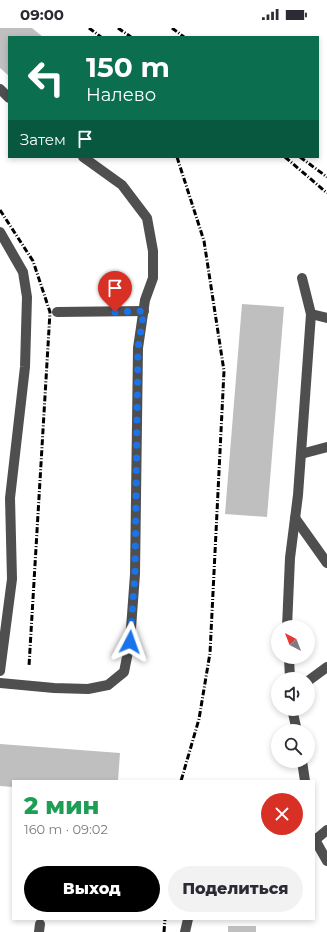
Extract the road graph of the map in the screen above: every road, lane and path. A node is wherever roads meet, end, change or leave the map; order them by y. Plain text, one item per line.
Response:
1 (0, 90) edge
2 (8, 97) edge
3 (84, 158) edge
4 (0, 232) edge
5 (302, 278) dead end
6 (144, 311) junction
7 (57, 312) dead end
8 (311, 314) junction
9 (327, 318) edge
10 (327, 447) edge
11 (301, 454) junction
12 (295, 518) junction
13 (327, 563) edge
14 (287, 620) edge
15 (327, 667) edge
16 (0, 671) edge
17 (315, 676) edge
18 (0, 684) edge
19 (303, 768) edge
20 (305, 780) edge
21 (327, 830) edge
22 (315, 839) edge
23 (315, 842) edge
24 (327, 861) edge
25 (188, 920) edge
26 (185, 932) edge

1 - 2 lane
3 - 6 lane
4 - 16 lane
5 - 8 lane
6 - 7 lane
6 - 18 lane
8 - 9 lane
8 - 11 lane
10 - 11 lane
11 - 12 lane
12 - 13 lane
12 - 14 lane
15 - 17 lane
19 - 20 lane
21 - 22 lane
23 - 24 lane
25 - 26 lane

